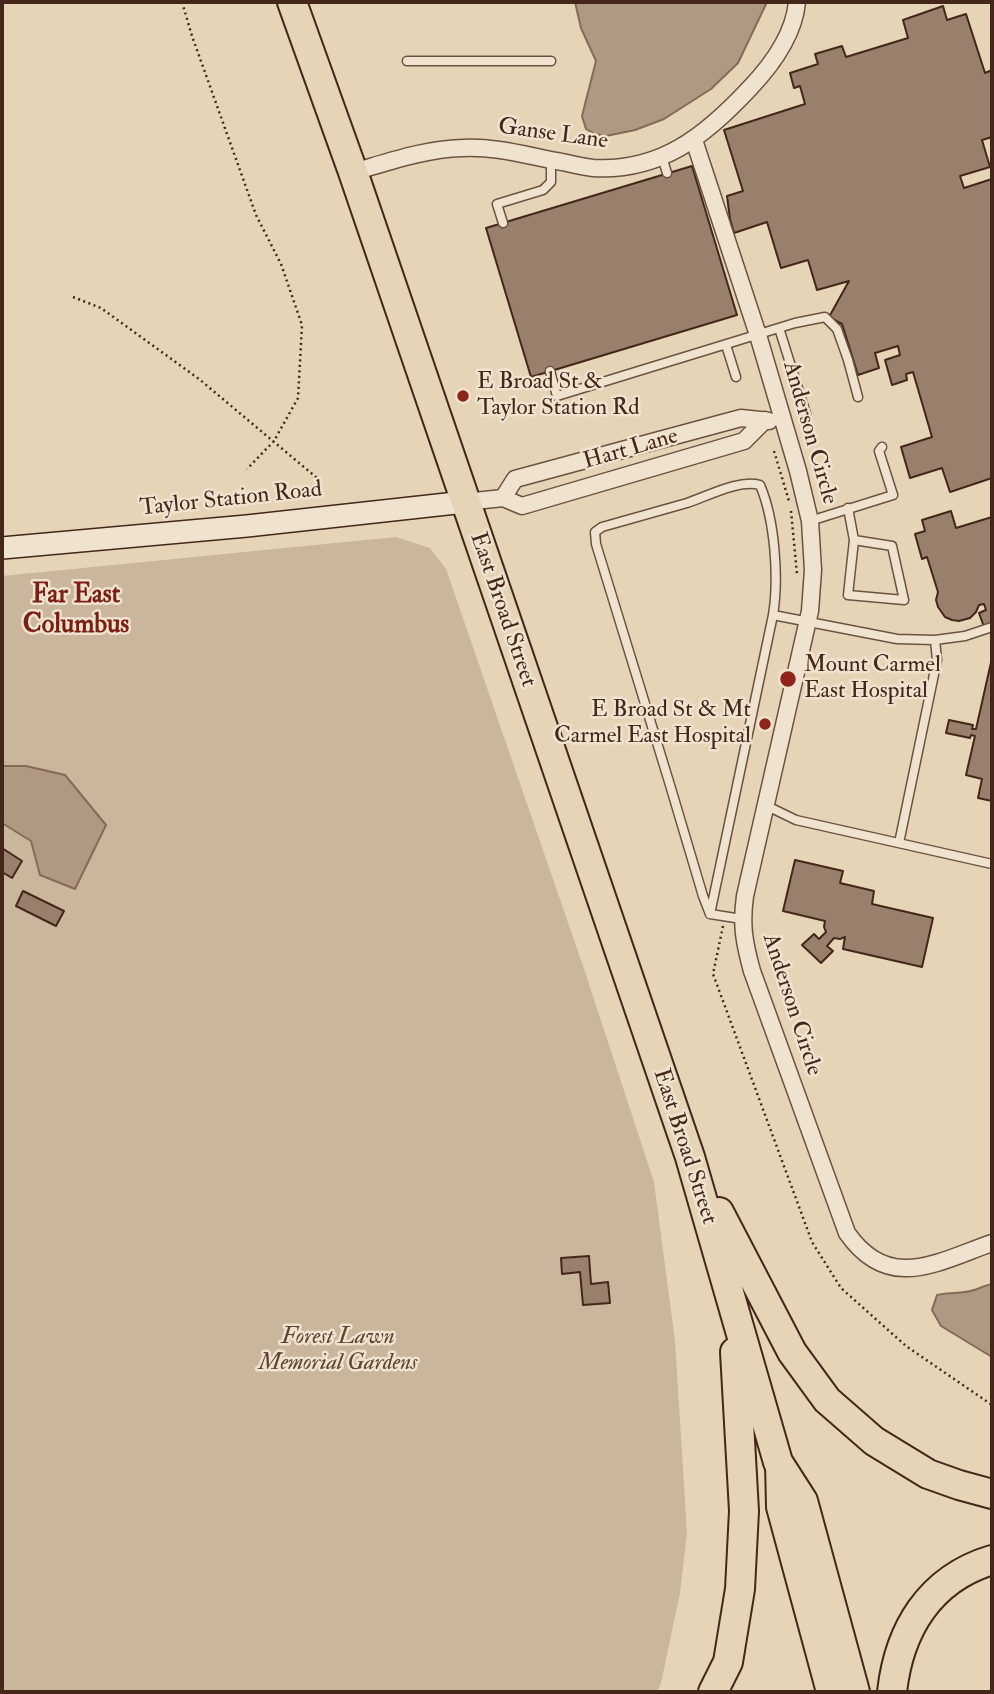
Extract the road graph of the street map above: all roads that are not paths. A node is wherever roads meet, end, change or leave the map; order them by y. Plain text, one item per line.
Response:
1 (292, 2) edge
2 (797, 2) edge
3 (407, 61) dead end
4 (551, 61) dead end
5 (694, 140) junction
6 (662, 157) junction
7 (551, 160) junction
8 (353, 172) junction
9 (667, 173) dead end
10 (503, 223) dead end
11 (779, 328) junction
12 (758, 335) junction
13 (726, 345) junction
14 (550, 371) dead end
15 (736, 377) dead end
16 (858, 397) dead end
17 (806, 414) dead end
18 (765, 421) junction
19 (782, 421) junction
20 (882, 447) dead end
21 (503, 498) junction
22 (466, 502) junction
23 (848, 508) junction
24 (810, 521) junction
25 (854, 540) junction
26 (2, 548) edge
27 (773, 615) junction
28 (808, 621) junction
29 (992, 628) edge
30 (936, 640) junction
31 (765, 805) junction
32 (899, 843) junction
33 (992, 864) edge
34 (710, 914) junction
35 (742, 919) junction
36 (690, 1157) junction
37 (992, 1243) edge
38 (732, 1300) junction
39 (778, 1462) junction
40 (992, 1494) edge
41 (992, 1560) edge
42 (713, 1692) edge
43 (829, 1692) edge
44 (855, 1692) edge
45 (892, 1692) edge

1 - 8 highway, East Broad Street
2 - 5 street, Ganse Lane
3 - 4 lane
5 - 6 street, Ganse Lane
5 - 12 street, Anderson Circle
6 - 7 street, Ganse Lane
6 - 9 lane
7 - 8 street, Ganse Lane
7 - 10 lane
8 - 22 highway, East Broad Street
11 - 12 lane
11 - 16 lane
11 - 17 lane
12 - 13 lane
12 - 19 street, Anderson Circle
13 - 14 lane
13 - 15 lane
18 - 19 street, Hart Lane
18 - 21 street, Hart Lane
18 - 21 street, Hart Lane
19 - 24 street, Anderson Circle
20 - 23 lane
21 - 22 street, Hart Lane
22 - 26 main road, Taylor Station Road
22 - 36 highway, East Broad Street
23 - 24 lane
23 - 25 lane
24 - 28 street, Anderson Circle
25 - 25 lane
27 - 28 lane
27 - 34 lane
27 - 34 lane
28 - 30 lane
28 - 31 street, Anderson Circle
29 - 30 lane
30 - 32 lane
31 - 32 lane
31 - 35 street, Anderson Circle
32 - 33 lane
34 - 35 lane
35 - 37 street, Anderson Circle
36 - 38 highway, East Broad Street
36 - 40 highway
38 - 39 highway, East Broad Street
38 - 42 highway
39 - 43 main road, East Broad Street
39 - 44 highway, East Broad Street
41 - 45 highway

